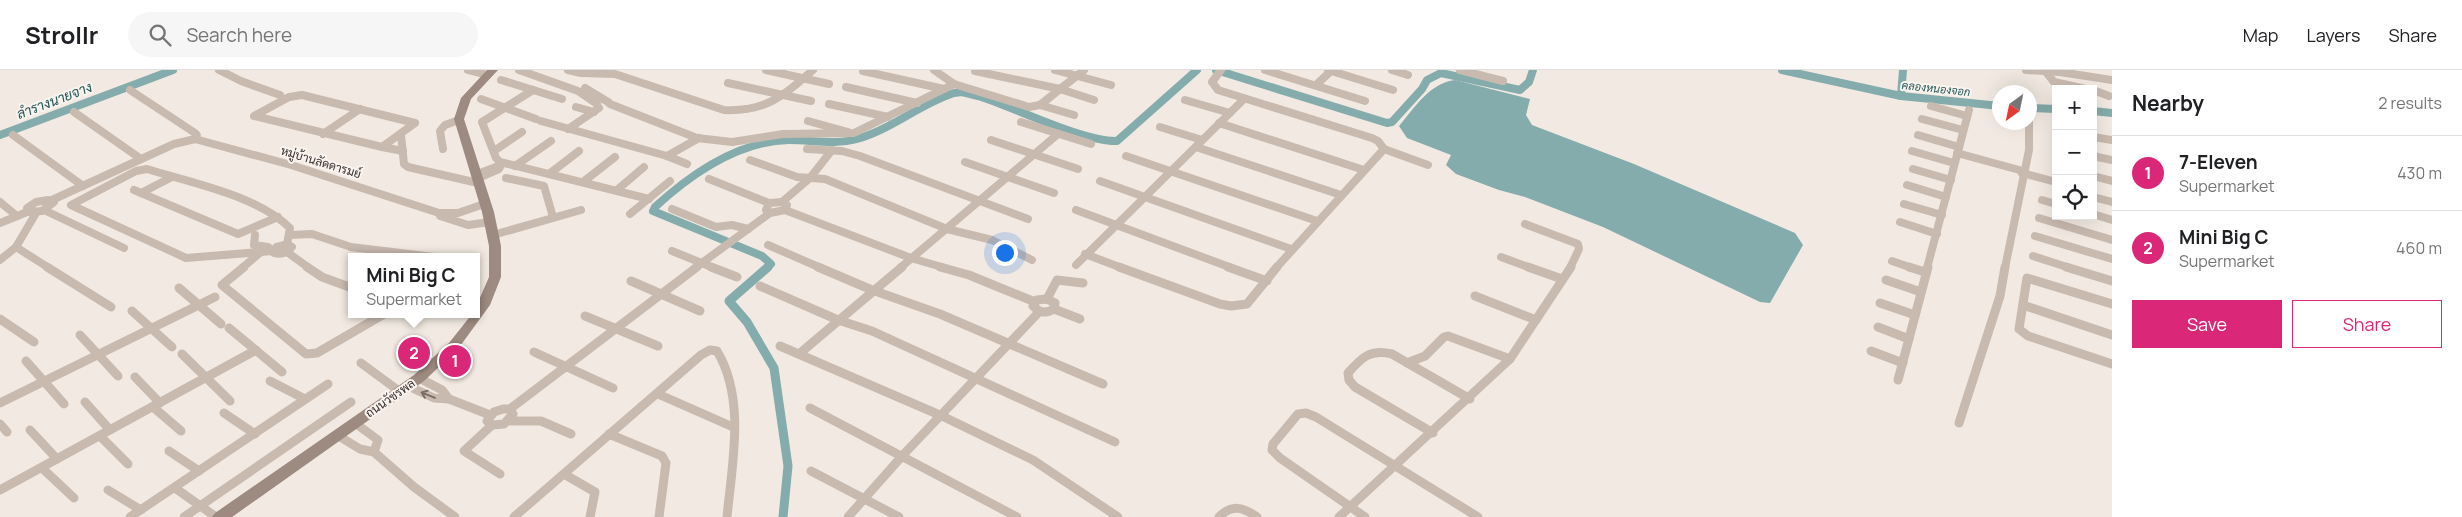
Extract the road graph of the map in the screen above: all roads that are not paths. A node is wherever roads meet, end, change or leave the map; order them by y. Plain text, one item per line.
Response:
1 (219, 70) edge
2 (468, 70) edge
3 (521, 70) edge
4 (568, 70) edge
5 (766, 70) edge
6 (813, 70) edge
7 (934, 70) edge
8 (1055, 70) edge
9 (1265, 70) edge
10 (1330, 70) edge
11 (1392, 70) edge
12 (2026, 70) edge
13 (863, 71) edge
14 (975, 71) dead end
15 (1465, 71) edge
16 (490, 72) edge
17 (536, 72) edge
18 (1081, 72) edge
19 (2046, 72) junction
20 (1219, 73) edge
21 (1408, 75) dead end
22 (804, 78) junction
23 (501, 80) dead end
24 (2112, 80) edge
25 (1503, 81) dead end
26 (728, 83) dead end
27 (830, 84) dead end
28 (954, 84) junction
29 (1111, 85) dead end
30 (1316, 85) junction
31 (2068, 85) edge
32 (846, 87) dead end
33 (944, 89) junction
34 (1060, 89) junction
35 (130, 90) dead end
36 (533, 90) junction
37 (1393, 90) dead end
38 (2097, 91) edge
39 (280, 95) dead end
40 (785, 95) junction
41 (2109, 96) dead end
42 (562, 99) dead end
43 (1244, 99) junction
44 (481, 100) dead end
45 (1094, 100) dead end
46 (1185, 100) dead end
47 (811, 101) dead end
48 (1365, 101) dead end
49 (609, 103) junction
50 (917, 103) junction
51 (829, 104) dead end
52 (1040, 105) junction
53 (1931, 106) dead end
54 (504, 107) junction
55 (576, 107) dead end
56 (597, 108) junction
57 (360, 109) junction
58 (74, 112) dead end
59 (1230, 113) junction
60 (1074, 115) dead end
61 (888, 117) junction
62 (1922, 118) dead end
63 (459, 120) junction
64 (808, 121) dead end
65 (1021, 122) dead end
66 (1219, 124) junction
67 (1160, 127) dead end
68 (568, 128) junction
69 (1963, 130) junction
70 (2029, 130) edge
71 (522, 132) dead end
72 (854, 133) junction
73 (322, 134) junction
74 (1058, 134) junction
75 (13, 135) dead end
76 (401, 135) junction
77 (1918, 135) dead end
78 (2097, 137) edge
79 (699, 138) junction
80 (195, 139) junction
81 (991, 140) dead end
82 (1202, 140) junction
83 (2112, 140) edge
84 (551, 141) dead end
85 (1092, 144) dead end
86 (382, 147) junction
87 (1196, 147) junction
88 (443, 149) dead end
89 (807, 149) dead end
90 (1384, 149) junction
91 (832, 150) junction
92 (1958, 150) junction
93 (403, 151) junction
94 (494, 151) junction
95 (579, 151) dead end
96 (1912, 151) dead end
97 (1034, 155) junction
98 (667, 156) junction
99 (1126, 156) dead end
100 (615, 157) dead end
101 (2097, 157) edge
102 (141, 159) junction
103 (750, 160) dead end
104 (2112, 160) edge
105 (965, 162) dead end
106 (1954, 162) junction
107 (503, 164) junction
108 (687, 164) dead end
109 (1428, 165) dead end
110 (515, 166) junction
111 (644, 167) dead end
112 (1913, 169) dead end
113 (1078, 170) dead end
114 (1364, 170) junction
115 (1171, 172) junction
116 (2023, 172) junction
117 (549, 174) junction
118 (172, 177) junction
119 (1008, 177) junction
120 (2097, 177) edge
121 (506, 178) dead end
122 (810, 178) junction
123 (476, 179) junction
124 (709, 179) dead end
125 (1951, 180) junction
126 (670, 181) dead end
127 (2052, 181) edge
128 (2112, 181) edge
129 (584, 182) junction
130 (1100, 182) dead end
131 (1908, 185) dead end
132 (83, 186) junction
133 (617, 190) junction
134 (1054, 193) dead end
135 (2097, 193) edge
136 (1341, 195) junction
137 (1946, 196) junction
138 (2112, 197) edge
139 (1144, 198) junction
140 (2097, 198) edge
141 (649, 199) junction
142 (52, 200) junction
143 (2042, 200) dead end
144 (0, 202) edge
145 (980, 202) junction
146 (2112, 202) edge
147 (769, 203) junction
148 (2052, 203) edge
149 (484, 204) junction
150 (1904, 204) dead end
151 (784, 206) junction
152 (672, 209) dead end
153 (581, 210) dead end
154 (1076, 210) dead end
155 (36, 211) junction
156 (770, 213) junction
157 (630, 214) dead end
158 (456, 215) junction
159 (1942, 215) junction
160 (2097, 215) edge
161 (17, 216) junction
162 (278, 217) junction
163 (553, 217) junction
164 (2039, 218) dead end
165 (1028, 219) dead end
166 (2112, 220) edge
167 (1317, 221) junction
168 (1900, 222) dead end
169 (0, 223) edge
170 (1525, 224) dead end
171 (1116, 225) junction
172 (491, 228) junction
173 (748, 229) junction
174 (947, 229) junction
175 (1937, 234) junction
176 (255, 235) dead end
177 (290, 235) junction
178 (2035, 236) dead end
179 (2112, 240) edge
180 (768, 245) dead end
181 (16, 247) junction
182 (124, 248) dead end
183 (287, 248) junction
184 (275, 249) junction
185 (1291, 249) junction
186 (672, 251) dead end
187 (261, 252) junction
188 (401, 253) edge
189 (1085, 254) junction
190 (2033, 256) dead end
191 (1501, 257) dead end
192 (911, 258) junction
193 (2112, 259) edge
194 (0, 260) edge
195 (1032, 260) dead end
196 (1892, 261) dead end
197 (702, 263) junction
198 (1076, 265) dead end
199 (1926, 272) junction
200 (737, 277) dead end
201 (1562, 279) junction
202 (1886, 280) dead end
203 (631, 281) dead end
204 (1267, 281) junction
205 (2112, 281) edge
206 (1083, 283) dead end
207 (760, 286) dead end
208 (348, 287) edge
209 (179, 288) dead end
210 (872, 290) junction
211 (1921, 292) junction
212 (659, 294) junction
213 (1476, 296) dead end
214 (215, 297) dead end
215 (1047, 299) junction
216 (1035, 302) junction
217 (1880, 303) dead end
218 (2112, 304) edge
219 (2023, 305) junction
220 (197, 306) junction
221 (480, 306) edge
222 (111, 307) dead end
223 (1054, 310) junction
224 (132, 311) dead end
225 (700, 311) dead end
226 (1039, 312) junction
227 (1915, 315) junction
228 (585, 316) dead end
229 (377, 318) edge
230 (472, 318) edge
231 (0, 319) edge
232 (1080, 319) dead end
233 (838, 320) junction
234 (1536, 320) junction
235 (1878, 327) dead end
236 (614, 328) junction
237 (150, 329) junction
238 (80, 335) dead end
239 (2112, 335) edge
240 (1909, 339) junction
241 (34, 342) dead end
242 (1011, 343) junction
243 (658, 346) dead end
244 (780, 346) dead end
245 (172, 347) dead end
246 (256, 350) junction
247 (1871, 351) dead end
248 (534, 352) dead end
249 (99, 354) junction
250 (182, 354) dead end
251 (799, 354) junction
252 (1510, 359) junction
253 (26, 361) dead end
254 (361, 363) dead end
255 (1407, 363) junction
256 (1903, 363) junction
257 (2112, 364) edge
258 (566, 366) junction
259 (282, 372) dead end
260 (118, 376) dead end
261 (135, 377) dead end
262 (206, 378) junction
263 (976, 379) junction
264 (1898, 380) dead end
265 (44, 381) junction
266 (270, 381) dead end
267 (328, 384) dead end
268 (1102, 384) dead end
269 (409, 385) junction
270 (613, 388) dead end
271 (658, 394) junction
272 (305, 399) junction
273 (1470, 399) junction
274 (85, 402) dead end
275 (230, 402) dead end
276 (351, 402) dead end
277 (0, 403) edge
278 (64, 404) dead end
279 (157, 404) junction
280 (810, 408) dead end
281 (510, 409) junction
282 (224, 413) dead end
283 (942, 416) junction
284 (491, 420) junction
285 (509, 420) junction
286 (355, 423) junction
287 (1960, 423) dead end
288 (0, 424) edge
289 (733, 427) junction
290 (30, 430) dead end
291 (110, 430) junction
292 (181, 431) dead end
293 (7, 432) dead end
294 (1433, 433) junction
295 (255, 434) junction
296 (571, 434) dead end
297 (609, 434) junction
298 (337, 435) junction
299 (100, 436) junction
300 (1115, 442) dead end
301 (169, 451) dead end
302 (374, 452) junction
303 (903, 455) junction
304 (57, 459) junction
305 (128, 464) dead end
306 (1394, 466) junction
307 (42, 468) junction
308 (199, 471) junction
309 (811, 471) dead end
310 (500, 474) dead end
311 (564, 474) junction
312 (175, 488) junction
313 (0, 490) edge
314 (108, 490) dead end
315 (74, 498) dead end
316 (864, 498) junction
317 (202, 505) junction
318 (1349, 507) junction
319 (141, 510) junction
320 (130, 517) edge
321 (184, 517) edge
322 (216, 517) edge
323 (220, 517) edge
324 (455, 517) edge
325 (514, 517) edge
326 (590, 517) edge
327 (659, 517) edge
328 (727, 517) edge
329 (848, 517) edge
330 (899, 517) edge
331 (1018, 517) edge
332 (1118, 517) edge
333 (1220, 517) edge
334 (1257, 517) edge
335 (1339, 517) edge
336 (1365, 517) edge
337 (1478, 517) edge

1 - 39 street
2 - 16 street
3 - 17 street
4 - 40 street
5 - 22 street
6 - 22 street
7 - 28 street
8 - 18 street
9 - 30 street
10 - 30 street
10 - 37 street
11 - 21 street
12 - 19 street
13 - 33 street
14 - 34 street
15 - 25 street
16 - 63 street
17 - 49 street
17 - 56 street
18 - 29 street
18 - 34 street
19 - 24 street
19 - 31 street
20 - 43 street
22 - 27 street
22 - 40 street
23 - 36 street
26 - 40 street
28 - 33 street
28 - 52 street
30 - 48 street
32 - 50 street
33 - 50 street
34 - 45 street
34 - 52 street
35 - 80 street
36 - 42 street
36 - 54 street
38 - 41 street
40 - 47 street
43 - 59 street
43 - 90 street
44 - 54 street
46 - 59 street
49 - 56 street
49 - 79 street
50 - 61 street
51 - 61 street
52 - 60 street
53 - 69 street
54 - 68 street
54 - 94 street
55 - 56 street
56 - 68 street
57 - 73 street
57 - 73 street
57 - 76 street
58 - 102 street
59 - 66 street
61 - 72 street
62 - 69 street
63 - 88 street
63 - 123 street, ถนนวัชรพล
64 - 72 street
65 - 74 street
66 - 82 street
66 - 114 street
67 - 82 street
68 - 98 street
69 - 92 street
70 - 116 street
71 - 94 street
72 - 79 street
73 - 86 street
74 - 85 street
74 - 97 street
75 - 132 street
76 - 86 street
76 - 93 street
77 - 92 street
78 - 83 street
79 - 98 street
80 - 102 street
80 - 158 street, หมู่บ้านลัดดารมย์
81 - 97 street
82 - 87 street
84 - 110 street
86 - 93 street
87 - 115 street
87 - 136 street
89 - 91 street
90 - 109 street
90 - 114 street
91 - 122 street
91 - 145 street
92 - 106 street
92 - 116 street
93 - 123 street
94 - 107 street
95 - 117 street
96 - 106 street
97 - 113 street
97 - 119 street
98 - 108 street
99 - 115 street
100 - 129 street
101 - 104 street
102 - 132 street
103 - 122 street
105 - 119 street
106 - 125 street
107 - 110 street
107 - 123 street
110 - 117 street
111 - 133 street
112 - 125 street
114 - 136 street
115 - 139 street
115 - 167 street
116 - 127 street
116 - 287 street
117 - 129 street
118 - 162 street
118 - 162 street
118 - 187 street
119 - 134 street
119 - 145 street
120 - 128 street
121 - 163 street
122 - 151 street
122 - 174 street
123 - 149 street, ถนนวัชรพล
124 - 147 street
125 - 137 street
126 - 141 street
129 - 133 street
130 - 139 street
131 - 137 street
132 - 142 street
133 - 141 street
135 - 138 street
136 - 167 street
137 - 159 street
139 - 171 street
139 - 185 street
140 - 146 street
141 - 157 street
142 - 155 street
142 - 155 street
143 - 148 street
144 - 161 street
145 - 165 street
145 - 174 street
147 - 151 street
147 - 156 street
149 - 158 street
149 - 172 street, ถนนวัชรพล
150 - 159 street
151 - 156 street
151 - 192 street
152 - 173 street
153 - 163 street, หมู่บ้านลัดดารมย์
154 - 171 street
155 - 161 street
155 - 181 street
155 - 182 street
156 - 173 street
158 - 172 street, หมู่บ้านลัดดารมย์
159 - 175 street
160 - 166 street
161 - 169 street
162 - 177 street
163 - 172 street, หมู่บ้านลัดดารมย์
164 - 179 street
167 - 185 street
168 - 175 street
170 - 201 street
171 - 189 street
171 - 204 street
172 - 221 street, ถนนวัชรพล
173 - 197 street
174 - 192 street
174 - 195 street
175 - 199 street
176 - 184 street
177 - 183 street
177 - 188 street
178 - 193 street
180 - 210 street
181 - 194 street
181 - 222 street
183 - 184 street
183 - 208 street
184 - 187 street
185 - 204 street
186 - 197 street
187 - 229 street
189 - 198 street
189 - 204 street
190 - 205 street
191 - 201 street
192 - 210 street
192 - 216 street
196 - 199 street
197 - 200 street
197 - 212 street
199 - 211 street
201 - 234 street
202 - 211 street
203 - 212 street
206 - 215 street
207 - 233 street
209 - 220 street
210 - 233 street
210 - 242 street
211 - 227 street
212 - 225 street
212 - 236 street
213 - 234 street
214 - 220 street
215 - 216 street
215 - 223 street
216 - 226 street
217 - 227 street
218 - 219 street
219 - 239 street
219 - 257 street
220 - 237 street
220 - 246 street
223 - 226 street
223 - 232 street
224 - 237 street
226 - 242 street
227 - 240 street
228 - 236 street
230 - 269 street, ถนนวัชรพล
231 - 241 street
233 - 251 street
233 - 263 street
234 - 252 street
235 - 240 street
236 - 243 street
236 - 258 street
237 - 245 street
237 - 249 street
238 - 249 street
240 - 256 street
242 - 263 street
242 - 268 street
244 - 251 street
246 - 259 street
246 - 262 street
247 - 256 street
248 - 258 street
249 - 260 street
249 - 265 street
250 - 262 street
251 - 283 street
252 - 255 street
252 - 273 street
253 - 265 street
254 - 269 street
255 - 273 street
255 - 294 street
256 - 264 street
258 - 270 street
258 - 281 street
261 - 279 street
262 - 275 street
262 - 279 street
263 - 283 street
263 - 300 street
265 - 277 street
265 - 278 street
266 - 272 street
267 - 272 street
269 - 284 street
269 - 286 street, ถนนวัชรพล
271 - 289 street
271 - 289 street
271 - 297 street
272 - 295 street
273 - 294 street
274 - 291 street
276 - 317 street
279 - 291 street
279 - 292 street
280 - 303 street
281 - 284 street
281 - 285 street
282 - 295 street
283 - 303 street
283 - 332 street
284 - 285 street
284 - 310 street
285 - 296 street
286 - 298 street, ถนนวัชรพล
286 - 302 street
288 - 293 street
289 - 328 street
290 - 304 street
291 - 299 street
294 - 306 street
295 - 308 street
297 - 311 street
297 - 327 street
298 - 302 street
298 - 323 street, ถนนวัชรพล
299 - 304 street
299 - 305 street
301 - 308 street
302 - 324 street
303 - 316 street
303 - 331 street
304 - 307 street
306 - 318 street
306 - 318 street
306 - 337 street
307 - 313 street
307 - 315 street
308 - 312 street
309 - 316 street
311 - 325 street
311 - 326 street
312 - 317 street
312 - 319 street
314 - 319 street
316 - 329 street
316 - 330 street
317 - 321 street
317 - 322 street
318 - 335 street
318 - 336 street
319 - 320 street
333 - 334 street

